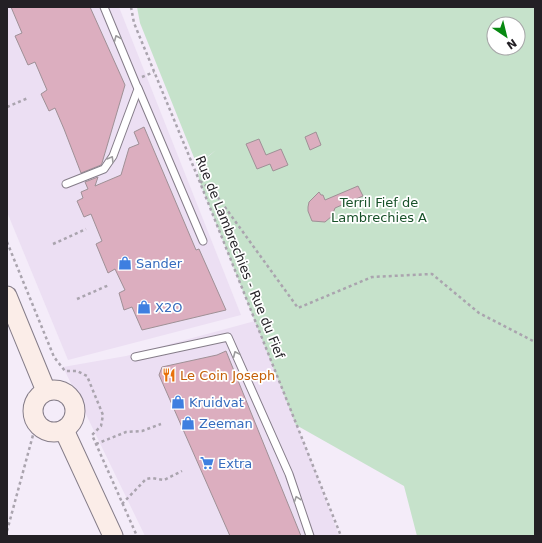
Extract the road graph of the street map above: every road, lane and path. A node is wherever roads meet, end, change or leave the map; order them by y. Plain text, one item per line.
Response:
1 (104, 7) edge
2 (131, 7) edge
3 (138, 88) junction
4 (28, 98) dead end
5 (7, 107) edge
6 (199, 180) junction
7 (66, 184) dead end
8 (86, 229) dead end
9 (203, 241) dead end
10 (7, 242) edge
11 (53, 244) dead end
12 (109, 285) dead end
13 (7, 296) edge
14 (77, 299) dead end
15 (535, 342) edge
16 (135, 357) dead end
17 (46, 391) junction
18 (36, 424) junction
19 (161, 424) dead end
20 (64, 430) junction
21 (96, 444) junction
22 (182, 471) dead end
23 (122, 504) junction
24 (7, 531) edge
25 (113, 536) edge
26 (136, 536) edge
27 (310, 536) edge
28 (341, 536) edge

3 -> 1 lane
2 - 6 path, Rue de Lambrechies - Rue du Fief
7 -> 3 lane
3 - 9 lane
4 - 5 path
6 - 15 path
6 - 28 path, Rue de Lambrechies - Rue du Fief
8 - 11 path
10 - 21 path
12 - 14 path
13 - 17 main road
27 -> 16 lane
17 - 18 main road
17 - 20 main road
18 - 20 main road
18 - 24 path
19 - 21 path
20 - 25 main road
21 - 23 path
22 - 23 path
23 - 26 path

